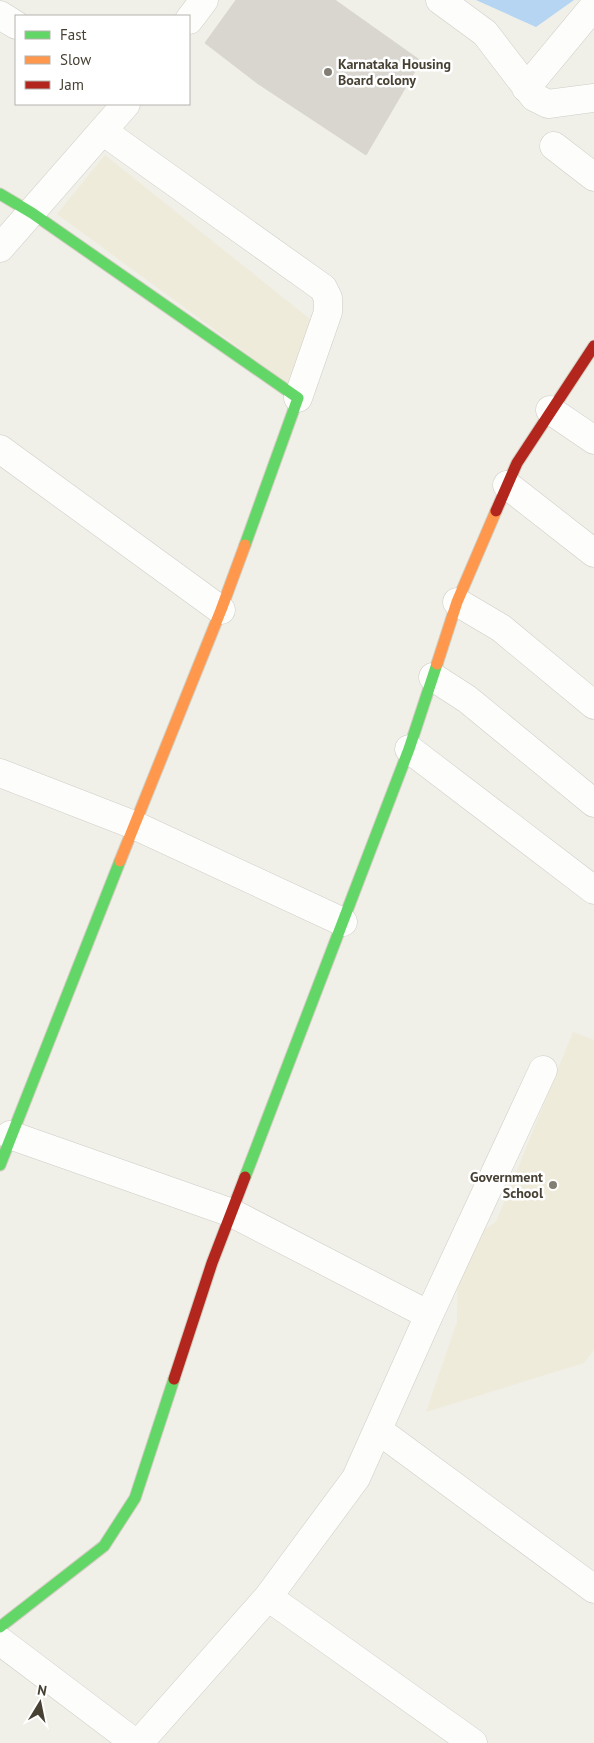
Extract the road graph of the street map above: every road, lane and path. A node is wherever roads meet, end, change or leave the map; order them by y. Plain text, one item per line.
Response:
1 (204, 0) edge
2 (440, 0) edge
3 (594, 6) edge
4 (0, 15) edge
5 (190, 19) edge
6 (15, 24) edge
7 (526, 88) junction
8 (594, 98) edge
9 (125, 105) edge
10 (104, 132) junction
11 (554, 146) dead end
12 (594, 178) edge
13 (0, 194) edge
14 (32, 213) junction
15 (0, 248) edge
16 (594, 346) edge
17 (298, 398) junction
18 (550, 410) junction
19 (594, 440) edge
20 (0, 449) edge
21 (507, 484) junction
22 (594, 553) edge
23 (456, 602) junction
24 (221, 610) junction
25 (433, 677) junction
26 (594, 705) edge
27 (409, 749) junction
28 (0, 773) edge
29 (594, 803) edge
30 (134, 825) junction
31 (594, 890) edge
32 (343, 922) junction
33 (543, 1070) dead end
34 (10, 1135) junction
35 (0, 1164) edge
36 (232, 1213) junction
37 (429, 1315) junction
38 (378, 1430) junction
39 (594, 1589) edge
40 (268, 1597) junction
41 (0, 1627) edge
42 (0, 1641) edge
43 (135, 1743) edge
44 (139, 1743) edge
45 (473, 1743) edge

1 - 5 street
2 - 7 street
3 - 7 street
4 - 6 street
7 - 8 street
9 - 10 street
10 - 14 street
10 - 17 street
11 - 12 street
13 - 14 street
14 - 15 street
14 - 17 street
16 - 18 street
17 - 24 street
18 - 19 street
18 - 21 street
20 - 24 street
21 - 22 street
21 - 23 street
23 - 25 street
23 - 26 street
24 - 30 street
25 - 27 street
25 - 29 street
27 - 31 street
27 - 32 street
28 - 30 street
30 - 32 street
30 - 34 street
32 - 36 street
33 - 37 street
34 - 35 street
34 - 36 street
36 - 37 street
36 - 41 street
37 - 38 street
38 - 39 street
38 - 40 street
40 - 44 street
40 - 45 street
42 - 43 street

